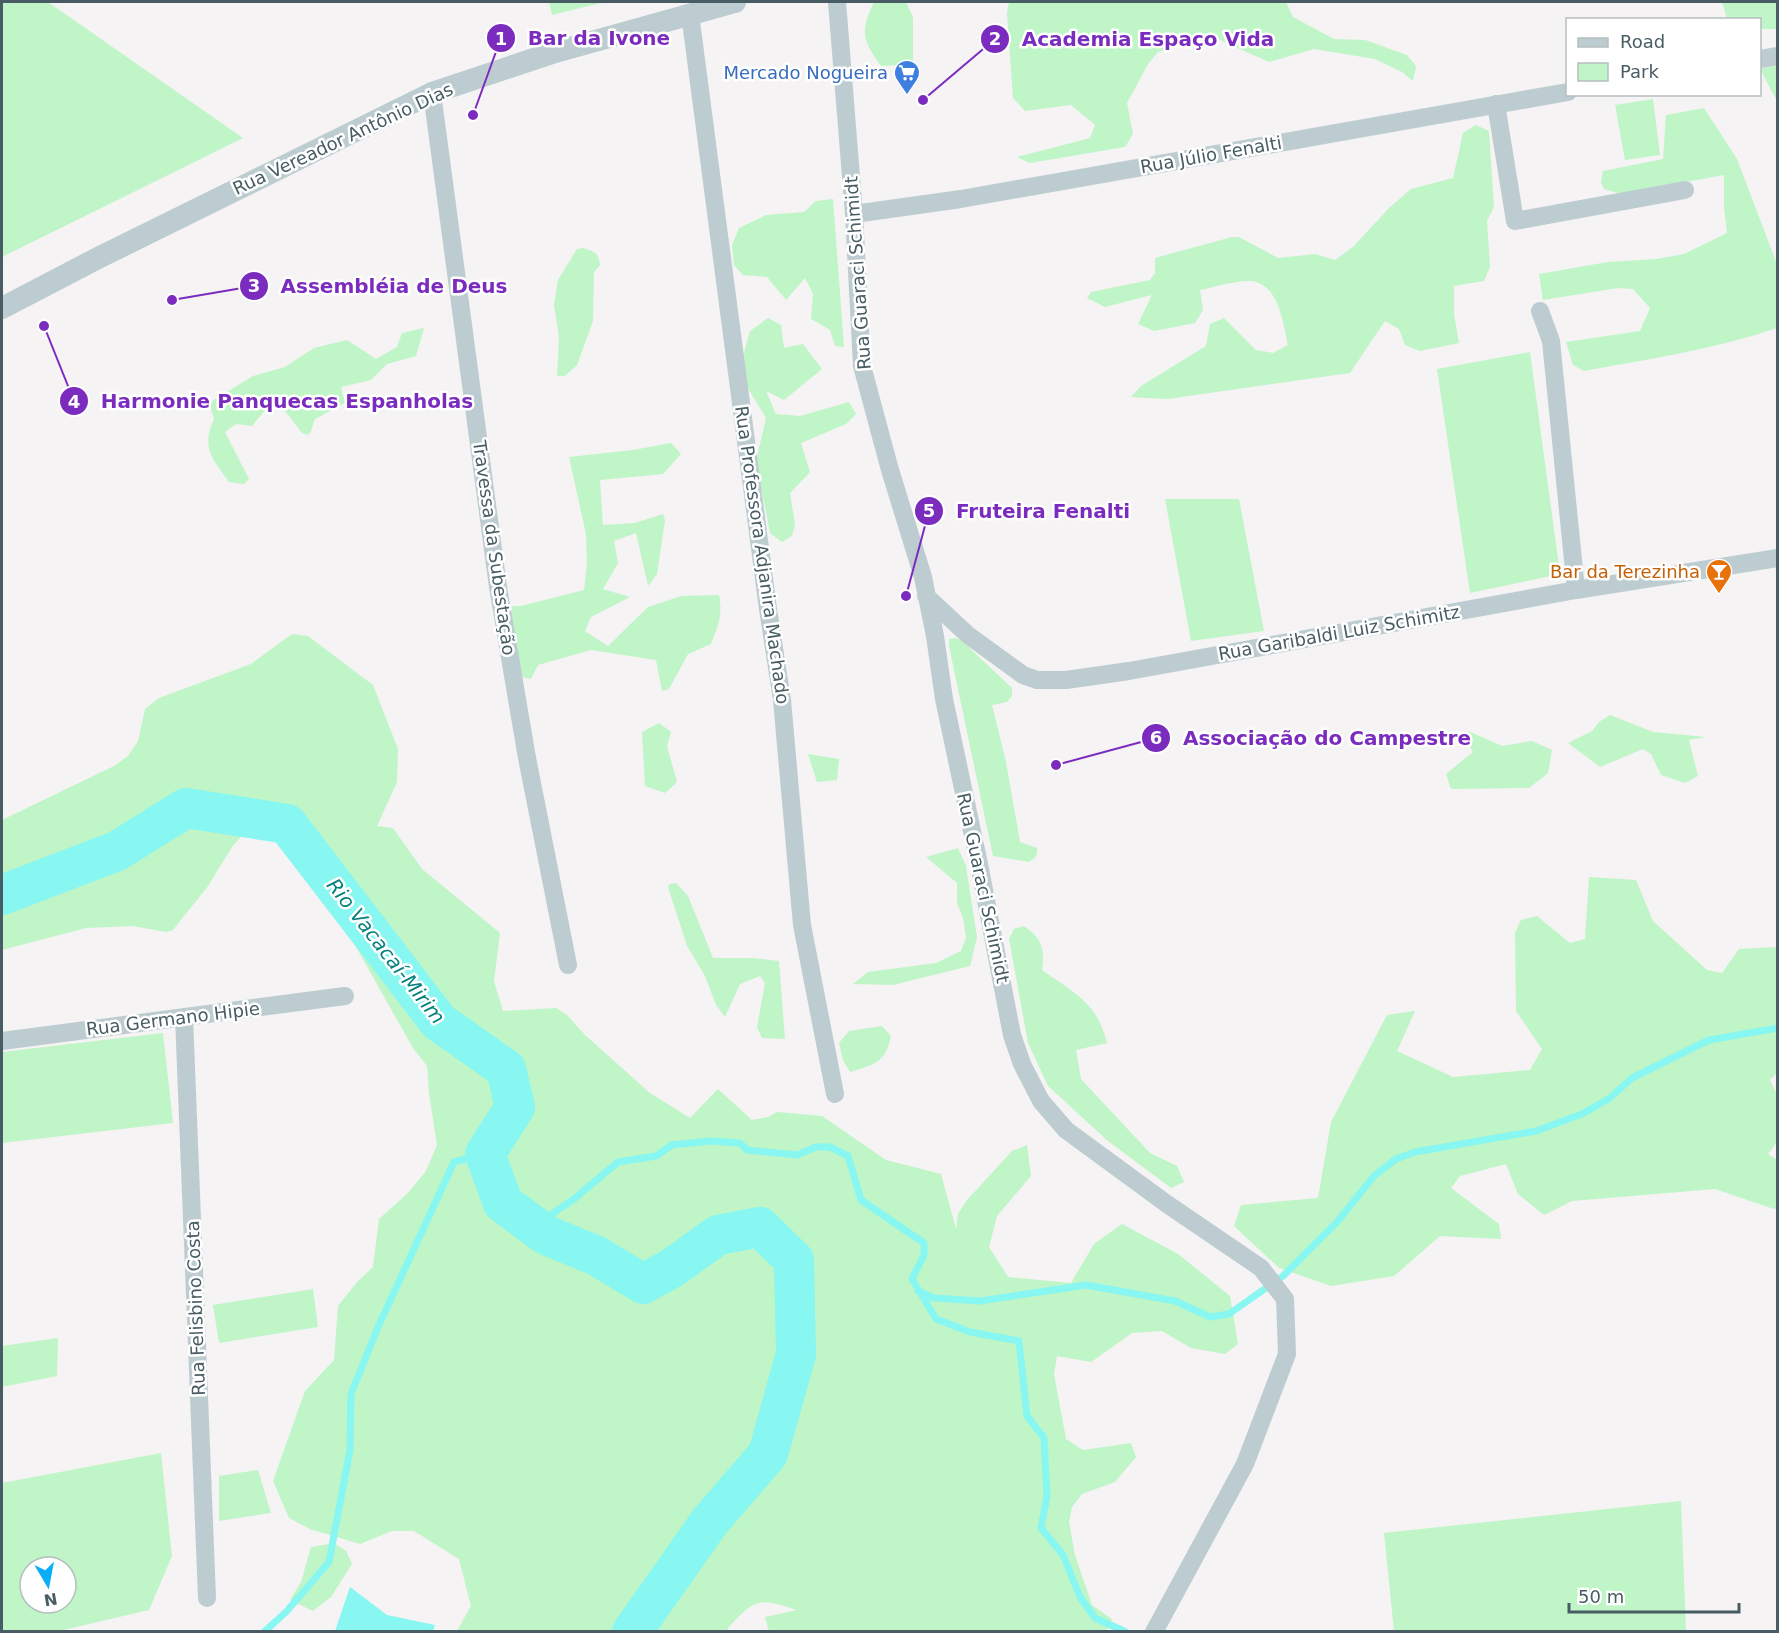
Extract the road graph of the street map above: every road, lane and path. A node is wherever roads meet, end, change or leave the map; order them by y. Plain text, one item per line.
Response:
1 (735, 2) edge
2 (837, 2) edge
3 (690, 14) junction
4 (1778, 56) edge
5 (1761, 59) edge
6 (1566, 92) edge
7 (432, 93) junction
8 (1496, 105) junction
9 (1685, 189) dead end
10 (854, 214) junction
11 (2, 308) edge
12 (1540, 311) dead end
13 (1778, 558) edge
14 (1576, 590) junction
15 (926, 596) junction
16 (568, 965) dead end
17 (345, 996) dead end
18 (184, 1017) junction
19 (2, 1041) edge
20 (835, 1094) dead end
21 (207, 1598) dead end
22 (1154, 1632) edge

1 - 3 street, Rua Vereador Antônio Dias
2 - 10 street, Rua Guaraci Schimidt
3 - 7 street, Rua Vereador Antônio Dias
3 - 20 street, Rua Professora Adjanira Machado
4 - 5 street
6 - 8 street, Rua Júlio Fenalti
7 - 11 street, Rua Vereador Antônio Dias
7 - 16 street, Travessa da Subestação
8 - 9 street
8 - 10 street, Rua Júlio Fenalti
10 - 15 street, Rua Guaraci Schimidt
12 - 14 street
13 - 14 street, Rua Garibaldi Luiz Schimitz
14 - 15 street, Rua Garibaldi Luiz Schimitz
15 - 22 street, Rua Guaraci Schimidt
17 - 18 street, Rua Germano Hipie
18 - 19 street, Rua Germano Hipie
18 - 21 street, Rua Felisbino Costa

